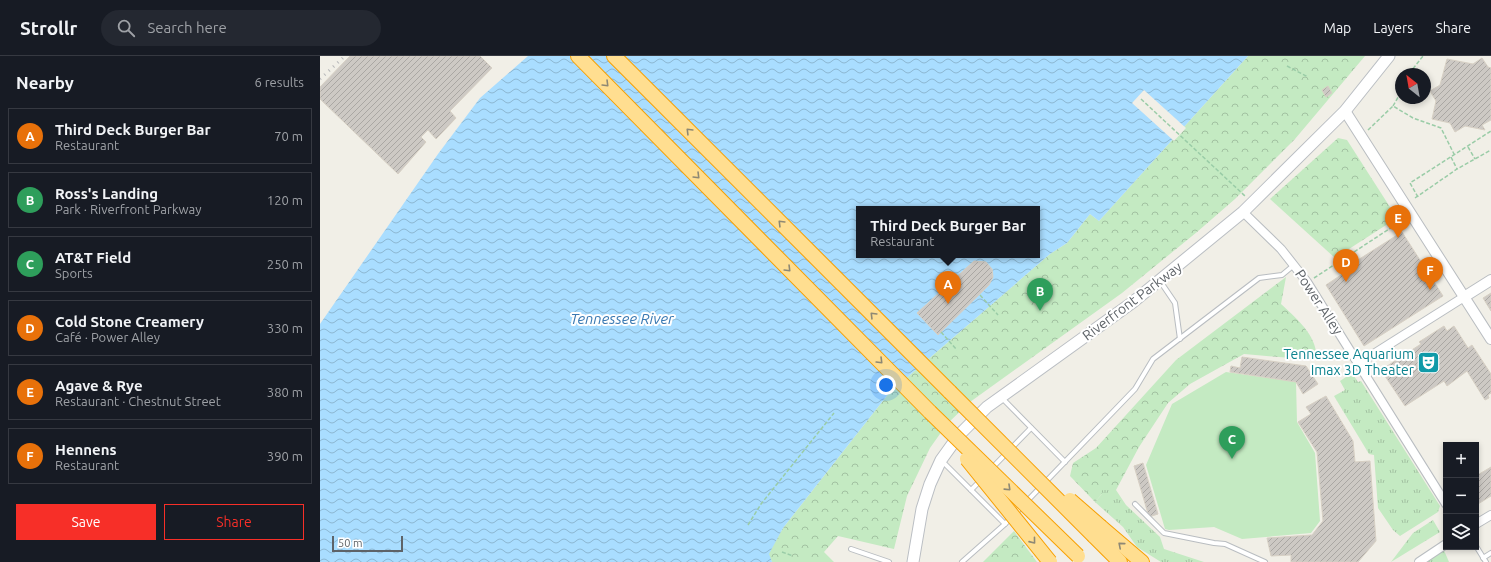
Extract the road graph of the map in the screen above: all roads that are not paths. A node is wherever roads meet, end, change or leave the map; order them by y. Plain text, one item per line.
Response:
1 (578, 56) edge
2 (614, 56) edge
3 (623, 56) edge
4 (1389, 56) edge
5 (668, 110) junction
6 (1345, 111) junction
7 (1242, 212) junction
8 (1294, 265) junction
9 (1491, 280) edge
10 (1159, 281) junction
11 (1464, 297) junction
12 (1180, 338) junction
13 (1491, 340) edge
14 (1358, 364) junction
15 (1001, 397) junction
16 (930, 412) junction
17 (1032, 428) junction
18 (941, 460) junction
19 (1065, 462) junction
20 (971, 490) junction
21 (1443, 499) edge
22 (1135, 504) dead end
23 (1491, 515) edge
24 (1479, 522) edge
25 (1005, 524) junction
26 (1098, 532) junction
27 (1443, 546) edge
28 (851, 549) dead end
29 (1478, 550) edge
30 (1491, 553) edge
31 (1081, 559) edge
32 (1484, 560) edge
33 (884, 562) edge
34 (889, 562) edge
35 (913, 562) edge
36 (962, 562) edge
37 (1050, 562) edge
38 (1120, 562) edge
39 (1142, 562) edge
40 (1265, 562) edge
41 (1418, 562) edge

1 -> 16 highway
2 - 5 highway
3 - 5 highway
4 - 6 main road, Riverfront Parkway
26 -> 5 highway, bridge
6 - 7 main road, Riverfront Parkway
6 - 11 street
7 - 8 street, Power Alley
7 - 10 main road, Riverfront Parkway
8 - 12 lane
8 - 14 street, Power Alley
9 - 11 street
10 - 12 lane
10 - 15 main road, Riverfront Parkway
11 - 13 street
11 - 14 street
12 - 19 lane
14 - 21 street, Power Alley
15 - 17 lane
15 - 18 main road, Riverfront Parkway
16 -> 31 highway, bridge
16 -> 37 highway, bridge
17 - 19 lane
17 - 20 lane
18 - 20 lane
18 - 35 main road, Riverfront Parkway
19 - 25 lane
20 - 25 lane
22 - 40 lane
23 - 24 street
25 - 36 lane
26 - 38 highway
39 -> 26 highway
27 - 41 street
28 - 33 lane
29 - 32 lane
30 - 32 lane
33 - 34 lane

